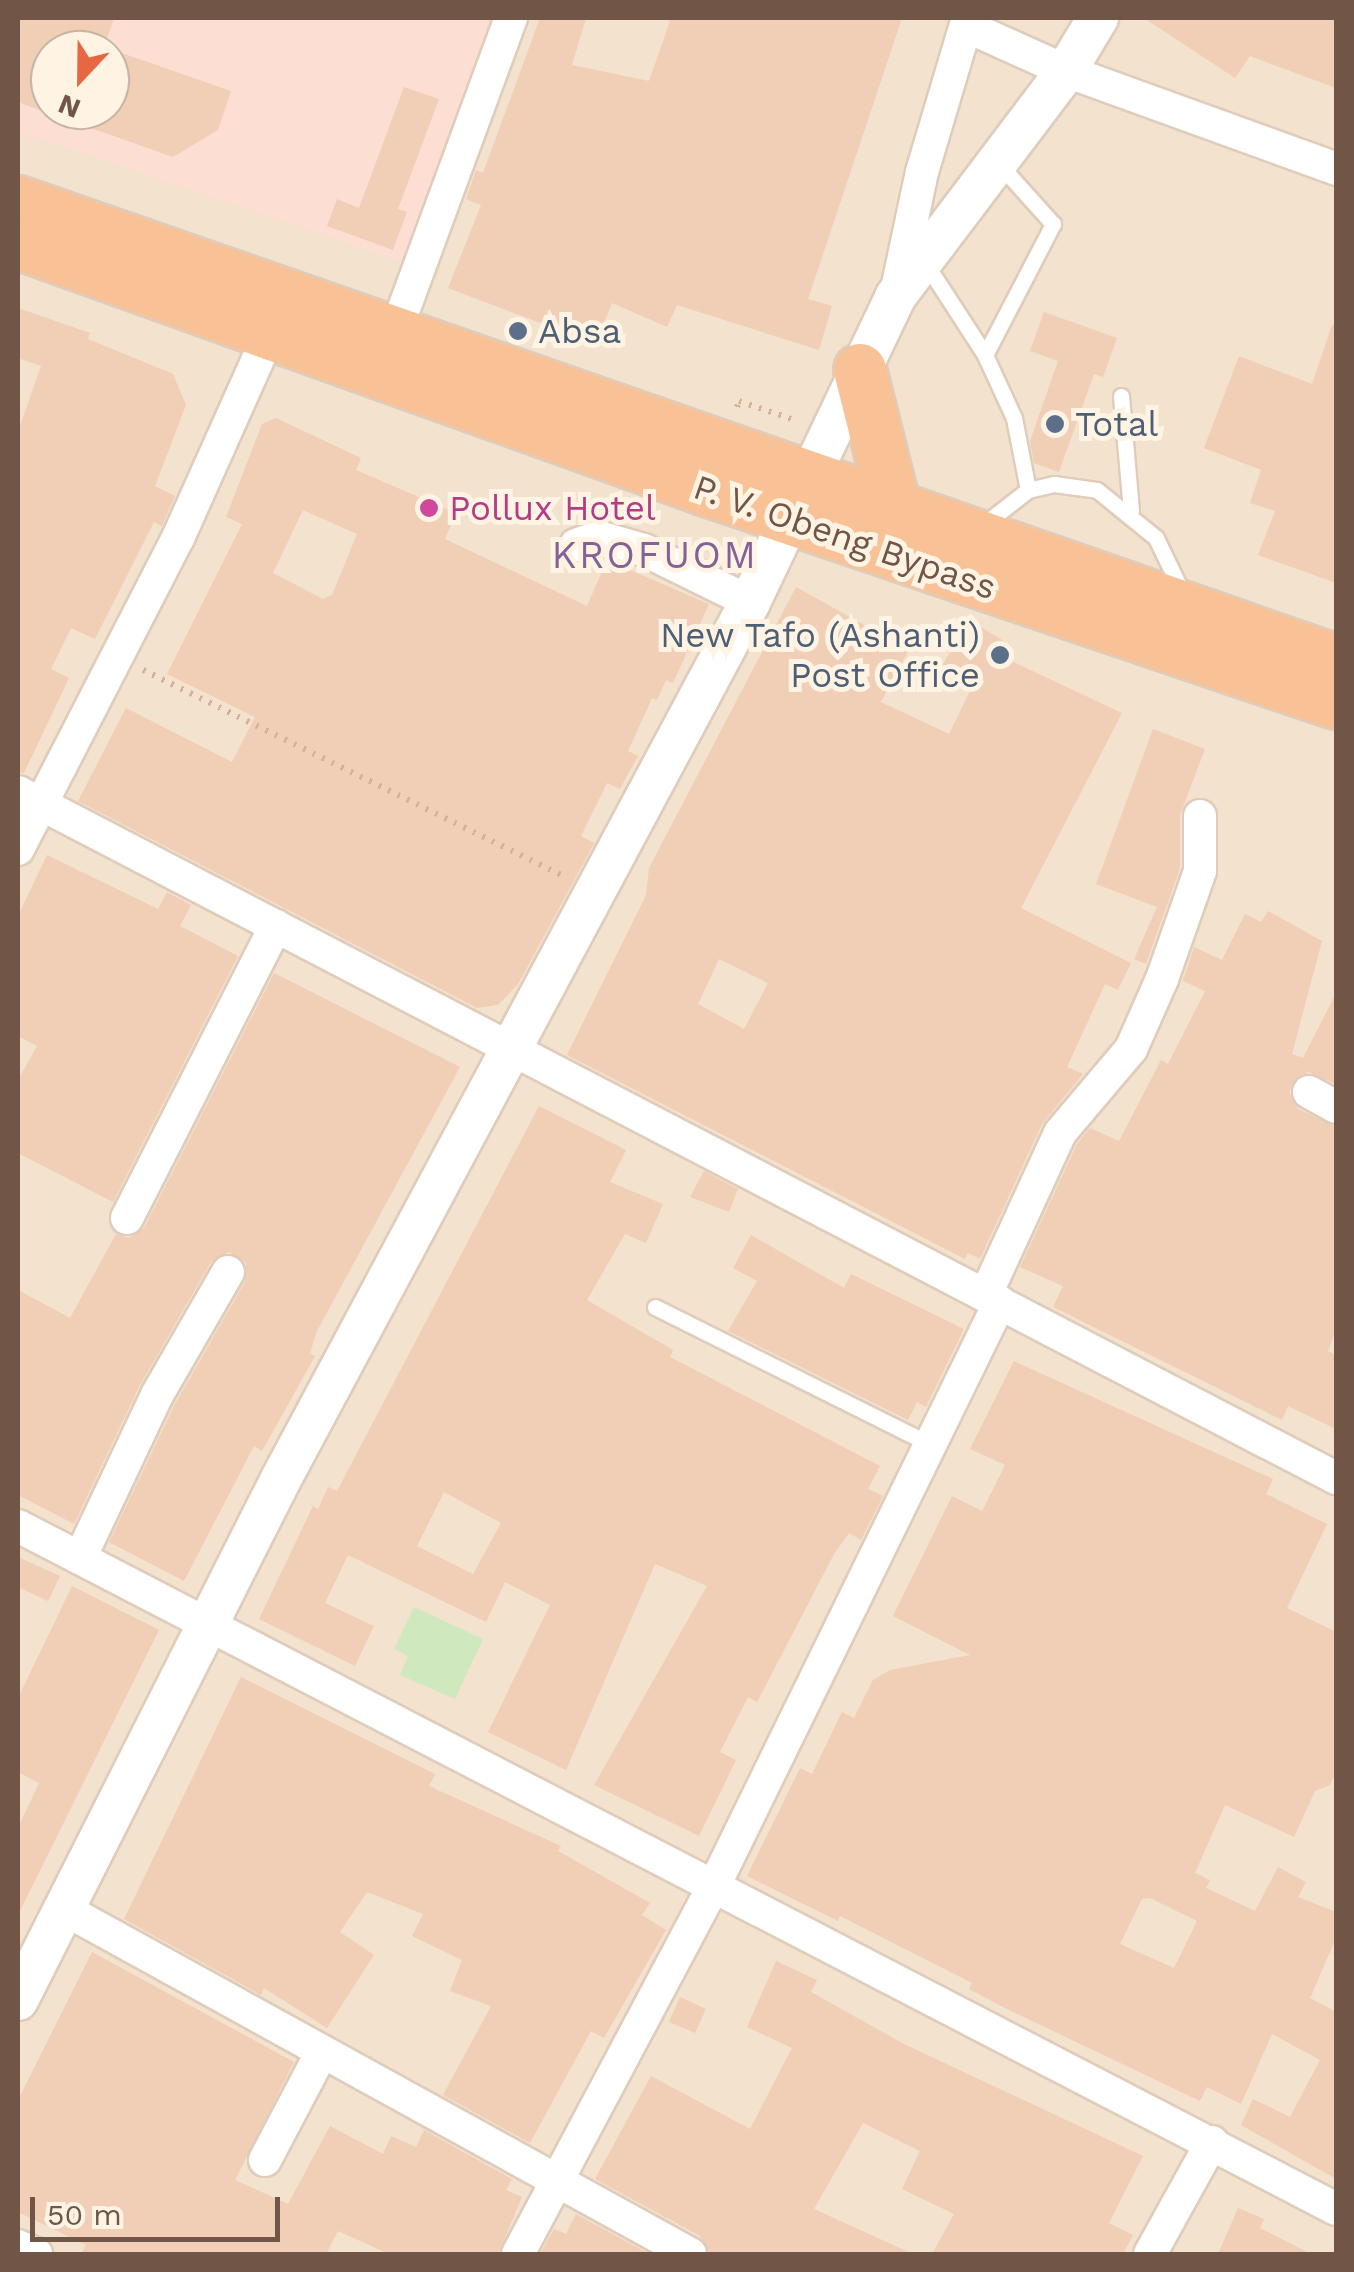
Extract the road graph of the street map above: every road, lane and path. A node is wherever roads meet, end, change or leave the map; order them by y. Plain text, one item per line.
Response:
1 (511, 18) edge
2 (1098, 18) edge
3 (967, 22) edge
4 (1066, 71) junction
5 (997, 162) junction
6 (1336, 169) edge
7 (18, 202) edge
8 (18, 244) edge
9 (924, 260) junction
10 (896, 296) junction
11 (271, 330) junction
12 (395, 333) junction
13 (986, 356) junction
14 (860, 370) junction
15 (1121, 396) dead end
16 (1028, 490) junction
17 (798, 498) junction
18 (896, 509) junction
19 (1132, 511) junction
20 (970, 535) junction
21 (576, 545) dead end
22 (750, 602) junction
23 (1192, 611) junction
24 (116, 656) junction
25 (1336, 661) edge
26 (1336, 703) edge
27 (29, 797) edge
28 (1200, 816) dead end
29 (18, 849) edge
30 (595, 892) junction
31 (276, 926) junction
32 (511, 1049) junction
33 (128, 1218) dead end
34 (228, 1272) dead end
35 (993, 1298) junction
36 (655, 1307) dead end
37 (930, 1444) junction
38 (1336, 1478) edge
39 (18, 1526) edge
40 (80, 1558) junction
41 (206, 1624) junction
42 (715, 1884) junction
43 (64, 1909) junction
44 (18, 2000) edge
45 (322, 2052) junction
46 (1212, 2142) junction
47 (266, 2160) dead end
48 (555, 2182) junction
49 (1336, 2210) edge
50 (18, 2246) edge
51 (36, 2254) edge
52 (518, 2254) edge
53 (690, 2254) edge
54 (1150, 2254) edge

1 - 12 street
2 - 4 street
3 - 4 street
3 - 10 street
4 - 5 street
4 - 6 street
5 - 9 street
5 - 13 lane
7 - 12 highway, P. V. Obeng Bypass
8 - 11 highway, P. V. Obeng Bypass
9 - 10 street
9 - 13 lane
10 - 14 street
11 - 17 highway, P. V. Obeng Bypass
11 - 24 street
12 - 17 highway, P. V. Obeng Bypass
13 - 16 lane
14 - 17 street
14 - 18 highway
15 - 19 lane
16 - 19 lane
16 - 20 lane
17 - 18 highway, P. V. Obeng Bypass
17 - 22 street
17 - 26 highway, P. V. Obeng Bypass
18 - 20 highway, P. V. Obeng Bypass
19 - 23 lane
20 - 23 highway, P. V. Obeng Bypass
21 - 22 street
22 - 30 street
23 - 25 highway, P. V. Obeng Bypass
24 - 27 street
24 - 30 path
27 - 29 street
27 - 31 street
28 - 35 street
30 - 32 street
31 - 32 street
31 - 33 street
32 - 35 street
32 - 41 street
34 - 40 street
35 - 37 street
35 - 38 street
36 - 37 lane
37 - 42 street
39 - 40 street
40 - 41 street
41 - 42 street
41 - 43 street
42 - 46 street
42 - 48 street
43 - 44 street
43 - 45 street
45 - 47 street
45 - 48 street
46 - 49 street
46 - 54 street
48 - 52 street
48 - 53 street
50 - 51 street

